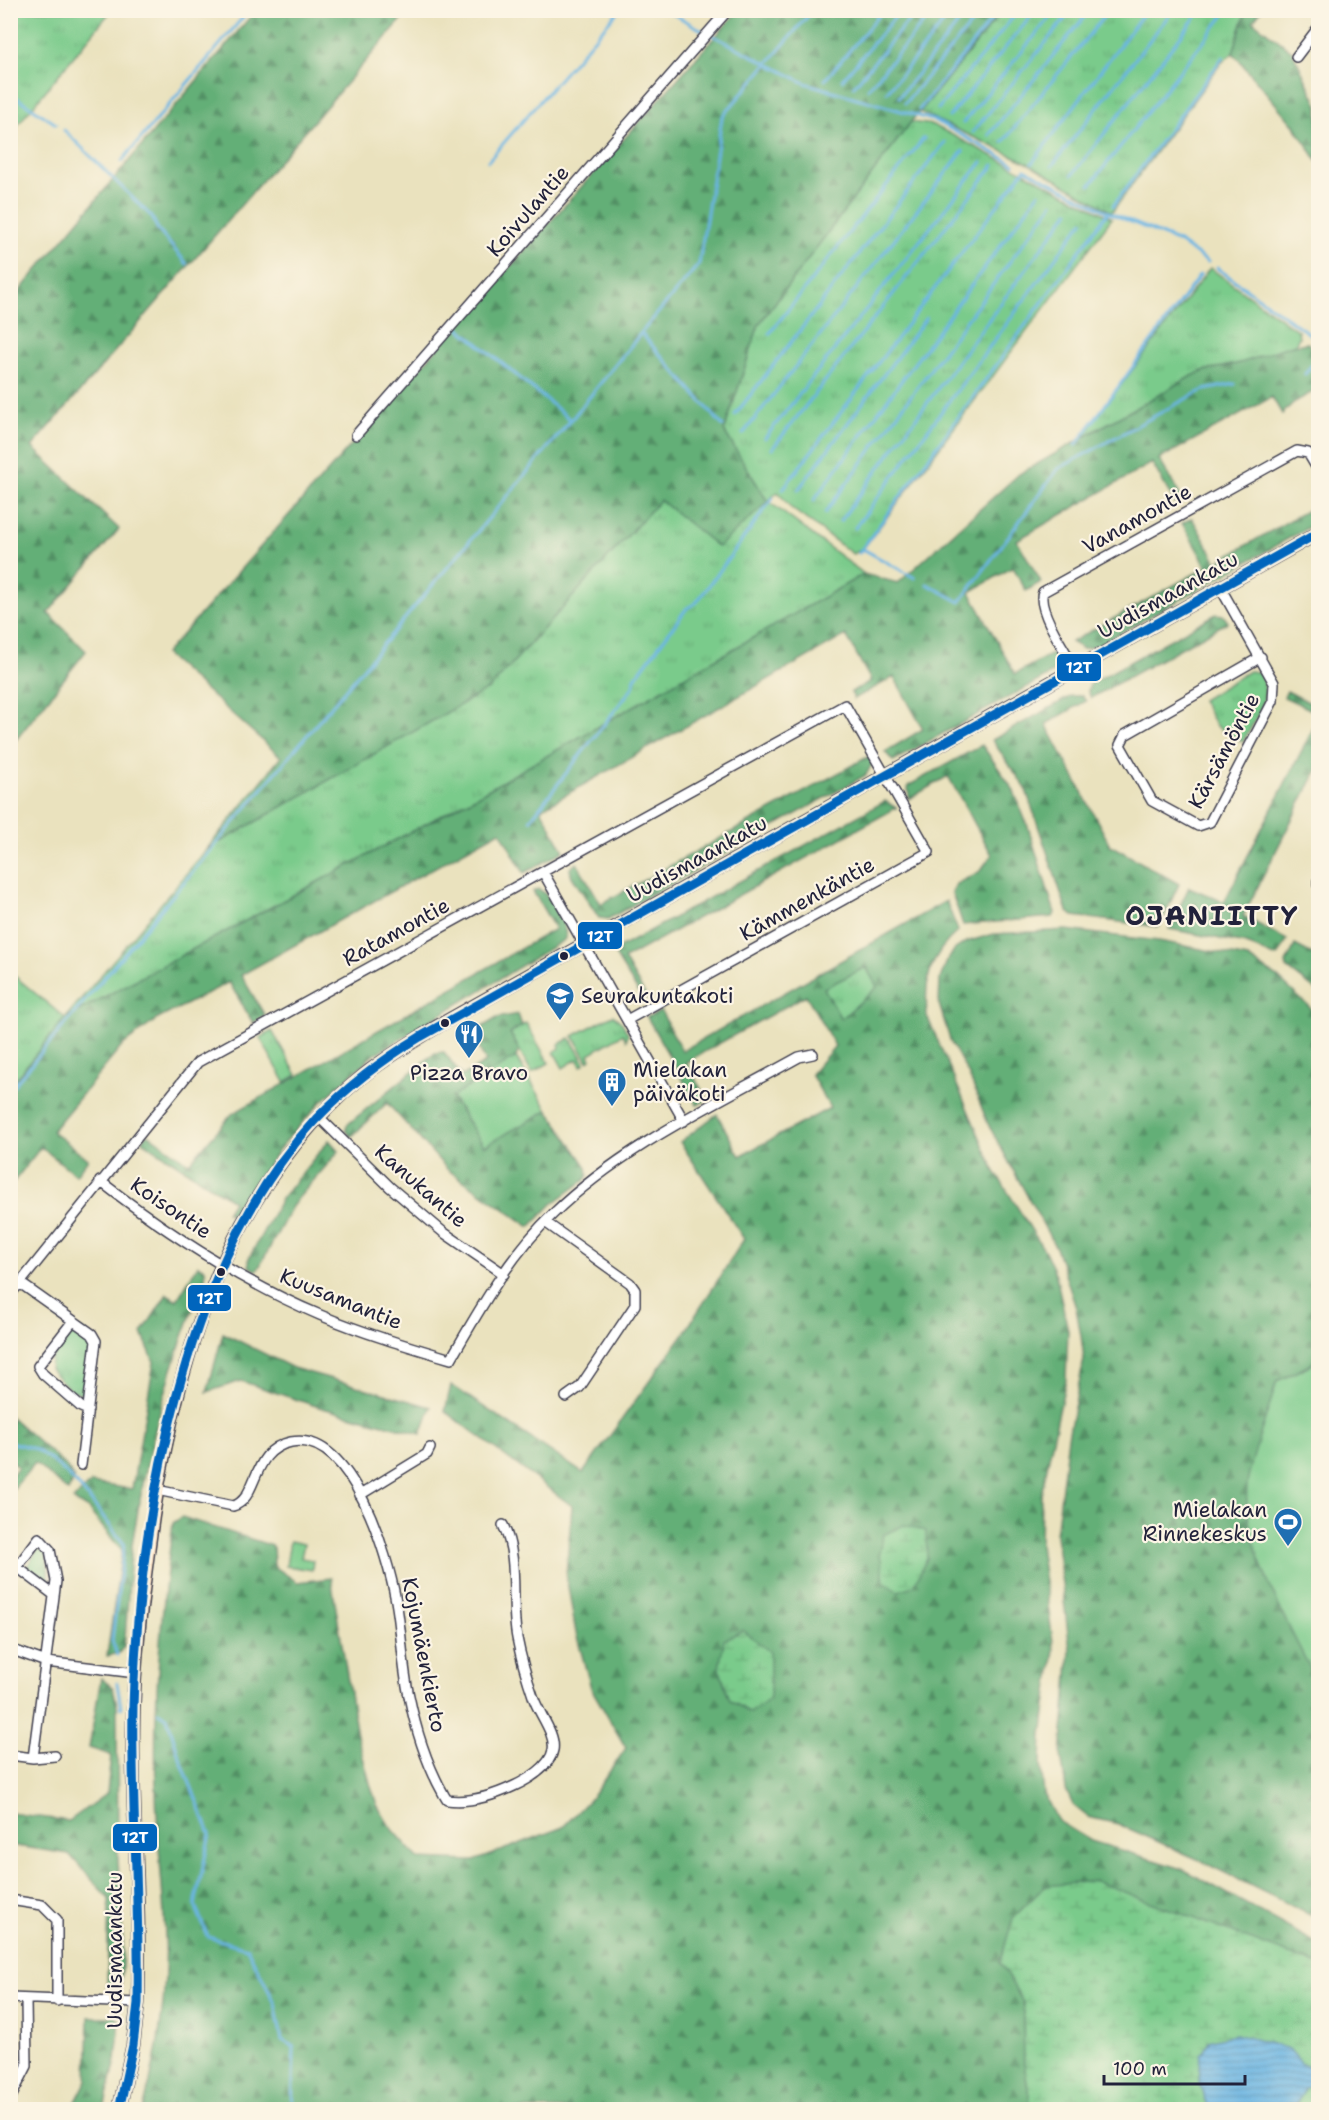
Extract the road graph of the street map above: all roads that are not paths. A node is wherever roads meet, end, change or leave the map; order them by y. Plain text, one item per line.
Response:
1 (728, 10) edge
2 (1318, 28) edge
3 (1296, 57) dead end
4 (356, 435) dead end
5 (1318, 470) edge
6 (1318, 533) edge
7 (1220, 587) junction
8 (1261, 657) junction
9 (1076, 669) junction
10 (886, 776) junction
11 (543, 872) junction
12 (584, 944) junction
13 (627, 1020) junction
14 (813, 1054) dead end
15 (320, 1118) junction
16 (684, 1121) junction
17 (100, 1181) junction
18 (545, 1222) junction
19 (222, 1263) junction
20 (504, 1274) junction
21 (20, 1282) junction
22 (10, 1294) edge
23 (73, 1321) junction
24 (566, 1396) dead end
25 (88, 1410) junction
26 (430, 1448) dead end
27 (81, 1465) dead end
28 (157, 1490) junction
29 (360, 1495) junction
30 (503, 1525) dead end
31 (54, 1595) junction
32 (10, 1649) edge
33 (46, 1662) junction
34 (136, 1673) junction
35 (10, 1755) edge
36 (55, 1756) dead end
37 (33, 1758) junction
38 (10, 1900) edge
39 (10, 1998) edge
40 (26, 2000) junction
41 (57, 2001) junction
42 (138, 2003) junction
43 (10, 2099) edge
44 (119, 2109) edge

1 - 4 street, Koivulantie
2 - 3 street
5 - 9 street, Vanamontie
6 - 7 street, Uudismaankatu
7 - 8 street, Kärsämöntie
7 - 9 street, Uudismaankatu
8 - 8 street, Kärsämöntie
9 - 10 street, Uudismaankatu
10 - 11 street, Ratamontie
10 - 12 street, Uudismaankatu
10 - 13 street, Kämmenkäntie
11 - 12 street
11 - 17 street, Ratamontie
12 - 13 street
12 - 15 street, Uudismaankatu
13 - 16 street
14 - 16 street
15 - 19 street, Uudismaankatu
15 - 20 street, Kanukantie
16 - 18 street
17 - 19 street, Koisontie
17 - 21 street, Ratamontie
18 - 20 street
18 - 24 street
19 - 20 street, Kuusamantie
19 - 28 street, Uudismaankatu
21 - 22 street, Ratamontie
21 - 23 street
23 - 25 street
23 - 25 street
25 - 27 street
26 - 29 street
28 - 29 street, Kojumäenkierto
28 - 34 street, Uudismaankatu
29 - 30 street, Kojumäenkierto
31 - 31 street
31 - 33 street
32 - 33 street
33 - 34 street
33 - 37 street
34 - 42 street, Uudismaankatu
35 - 37 street
36 - 37 street
38 - 41 street
39 - 40 street
40 - 41 street
40 - 43 street
41 - 42 street
42 - 44 street, Uudismaankatu

